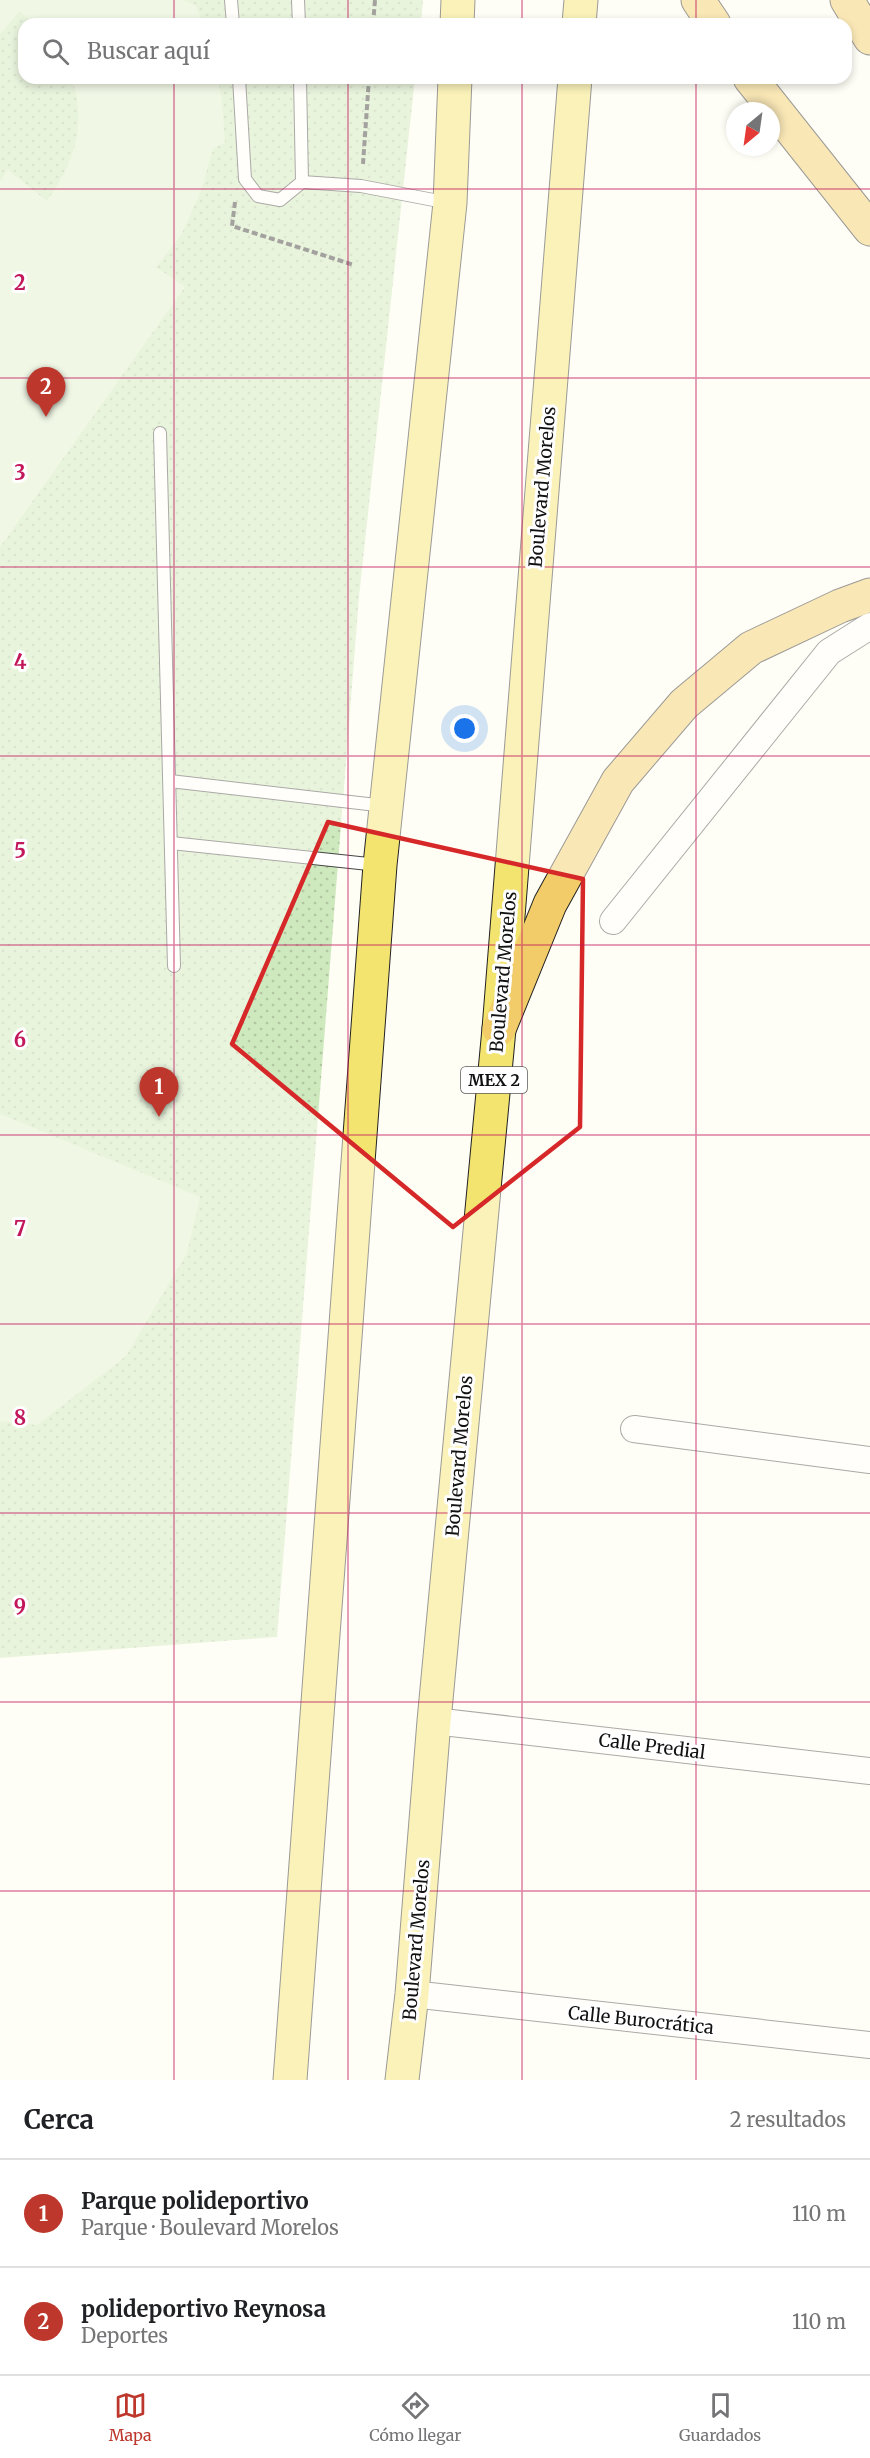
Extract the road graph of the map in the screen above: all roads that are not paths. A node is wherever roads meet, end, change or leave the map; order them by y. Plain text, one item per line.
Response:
1 (231, 0) edge
2 (298, 0) edge
3 (458, 0) edge
4 (581, 0) edge
5 (698, 0) edge
6 (847, 0) edge
7 (232, 18) edge
8 (299, 18) edge
9 (457, 18) edge
10 (580, 18) edge
11 (710, 18) edge
12 (870, 38) edge
13 (239, 84) edge
14 (300, 84) edge
15 (455, 84) edge
16 (575, 84) edge
17 (755, 84) edge
18 (302, 182) junction
19 (450, 203) junction
20 (870, 230) edge
21 (160, 432) dead end
22 (870, 596) edge
23 (870, 626) edge
24 (170, 781) junction
25 (386, 806) junction
26 (171, 843) junction
27 (380, 865) junction
28 (613, 921) dead end
29 (174, 966) dead end
30 (499, 1029) junction
31 (634, 1429) dead end
32 (870, 1460) edge
33 (434, 1721) junction
34 (870, 1771) edge
35 (412, 1994) junction
36 (870, 2045) edge
37 (290, 2080) edge
38 (402, 2080) edge

1 - 7 lane
2 - 8 lane
3 - 9 main road
4 - 10 main road
5 - 11 highway
6 - 12 highway
13 - 18 lane
14 - 18 lane
15 - 19 main road
16 - 30 main road, Boulevard Morelos / MEX 2
17 - 20 highway
18 - 19 lane
19 - 25 main road
21 - 24 lane
22 - 30 highway
23 - 28 street
24 - 25 lane
24 - 26 lane
25 - 27 main road
26 - 27 lane
26 - 29 lane
27 - 37 main road
30 - 33 main road, Boulevard Morelos / MEX 2
31 - 32 street
33 - 34 street, Calle Predial
33 - 35 main road, Boulevard Morelos / MEX 2
35 - 36 street, Calle Burocrática
35 - 38 main road, Boulevard Morelos / MEX 2

